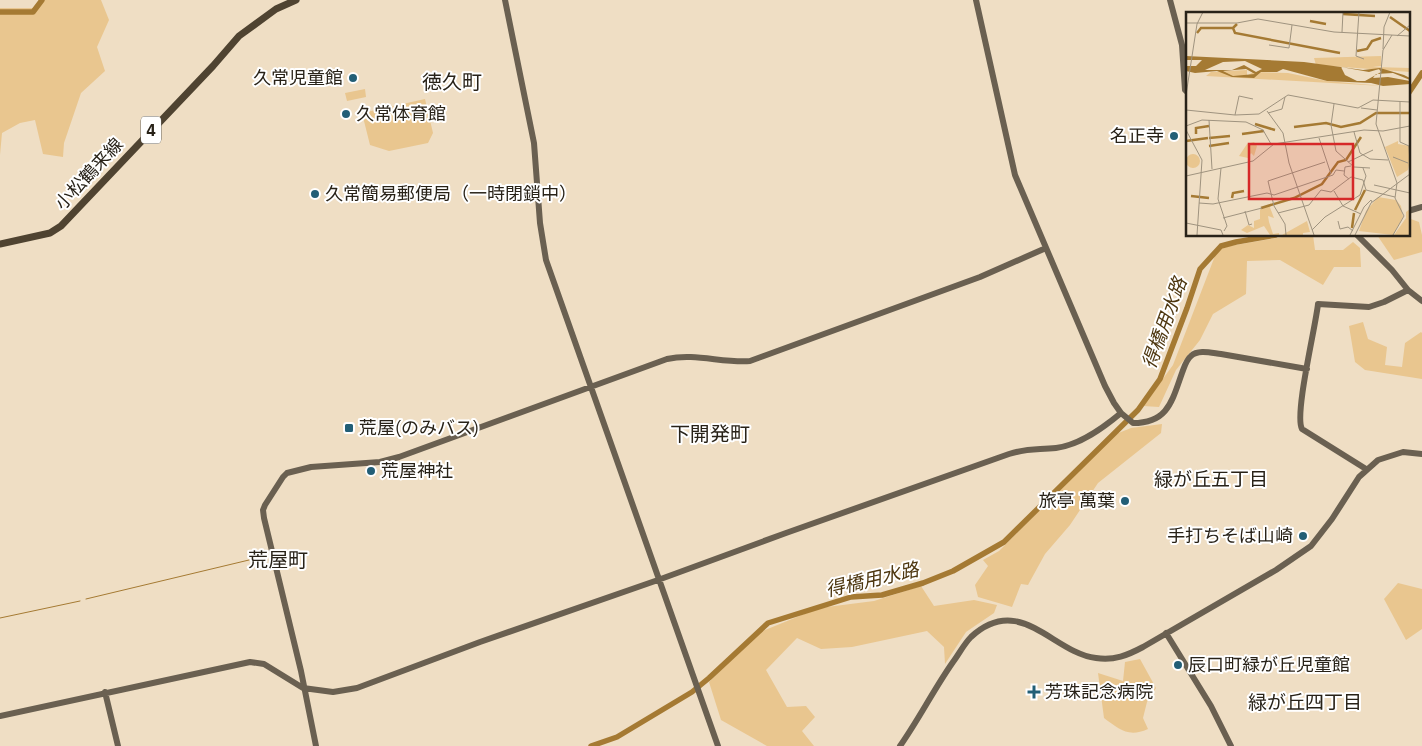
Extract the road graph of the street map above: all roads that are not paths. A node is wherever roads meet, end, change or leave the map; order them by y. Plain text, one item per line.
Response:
1 (296, 0) edge
2 (505, 0) edge
3 (976, 0) edge
4 (1170, 0) edge
5 (1186, 90) edge
6 (1361, 236) edge
7 (0, 244) edge
8 (1046, 248) junction
9 (1408, 290) junction
10 (1422, 301) edge
11 (1307, 369) junction
12 (590, 387) junction
13 (1124, 415) junction
14 (1422, 454) edge
15 (1366, 469) junction
16 (658, 580) junction
17 (1166, 633) junction
18 (303, 688) junction
19 (104, 692) junction
20 (0, 716) edge
21 (316, 745) edge
22 (118, 746) edge
23 (718, 746) edge
24 (900, 746) edge
25 (1231, 746) edge

1 - 7 main road, 小松鶴来線 / 4
2 - 12 street
3 - 8 street
4 - 5 street
6 - 9 street
8 - 12 street
8 - 13 street
9 - 10 street
9 - 11 street
11 - 13 street
11 - 15 street
12 - 16 street
12 - 18 street
13 - 16 street
14 - 15 street
15 - 17 street
16 - 18 street
16 - 23 street
17 - 24 street
17 - 25 street
18 - 19 street
18 - 21 street
19 - 20 street
19 - 22 street

